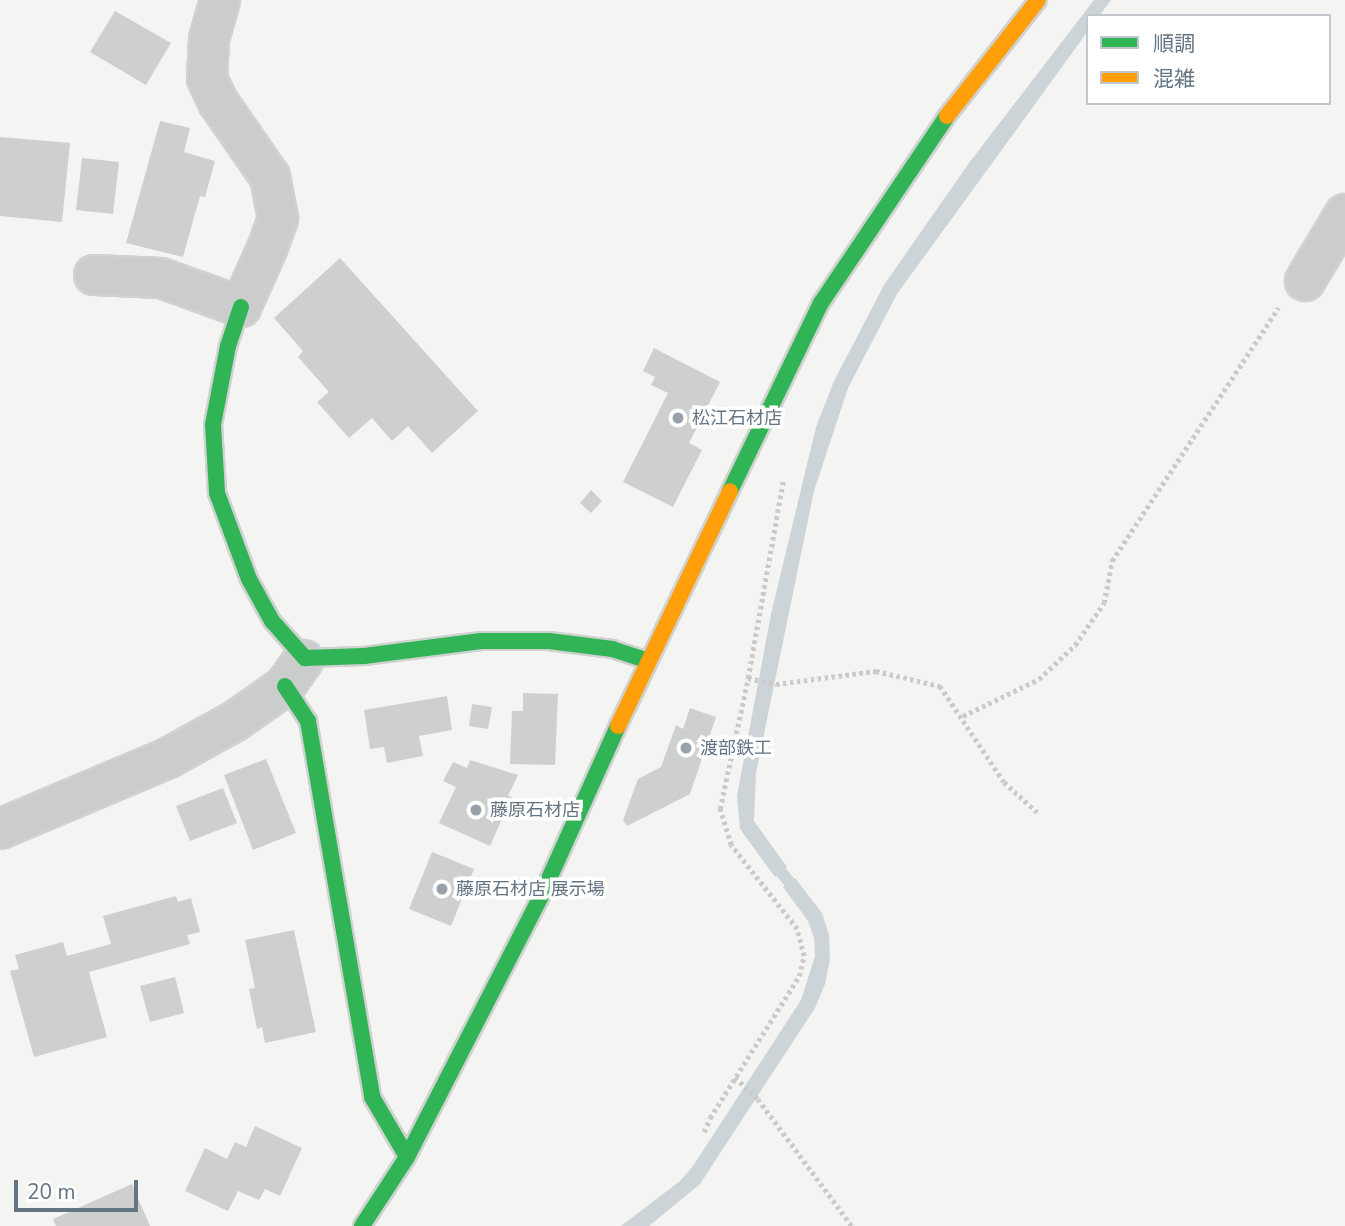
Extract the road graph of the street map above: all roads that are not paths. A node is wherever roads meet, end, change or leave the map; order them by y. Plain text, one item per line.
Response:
1 (220, 0) edge
2 (1038, 0) edge
3 (1345, 214) edge
4 (94, 275) dead end
5 (1305, 281) road end
6 (241, 307) junction
7 (649, 661) junction
8 (295, 672) junction
9 (0, 829) edge
10 (407, 1157) junction
11 (362, 1226) edge

1 - 6 street
2 - 7 street
3 - 5 street
4 - 6 street
6 - 8 street
7 - 8 street
7 - 10 street
8 - 9 street
8 - 10 street
10 - 11 street

